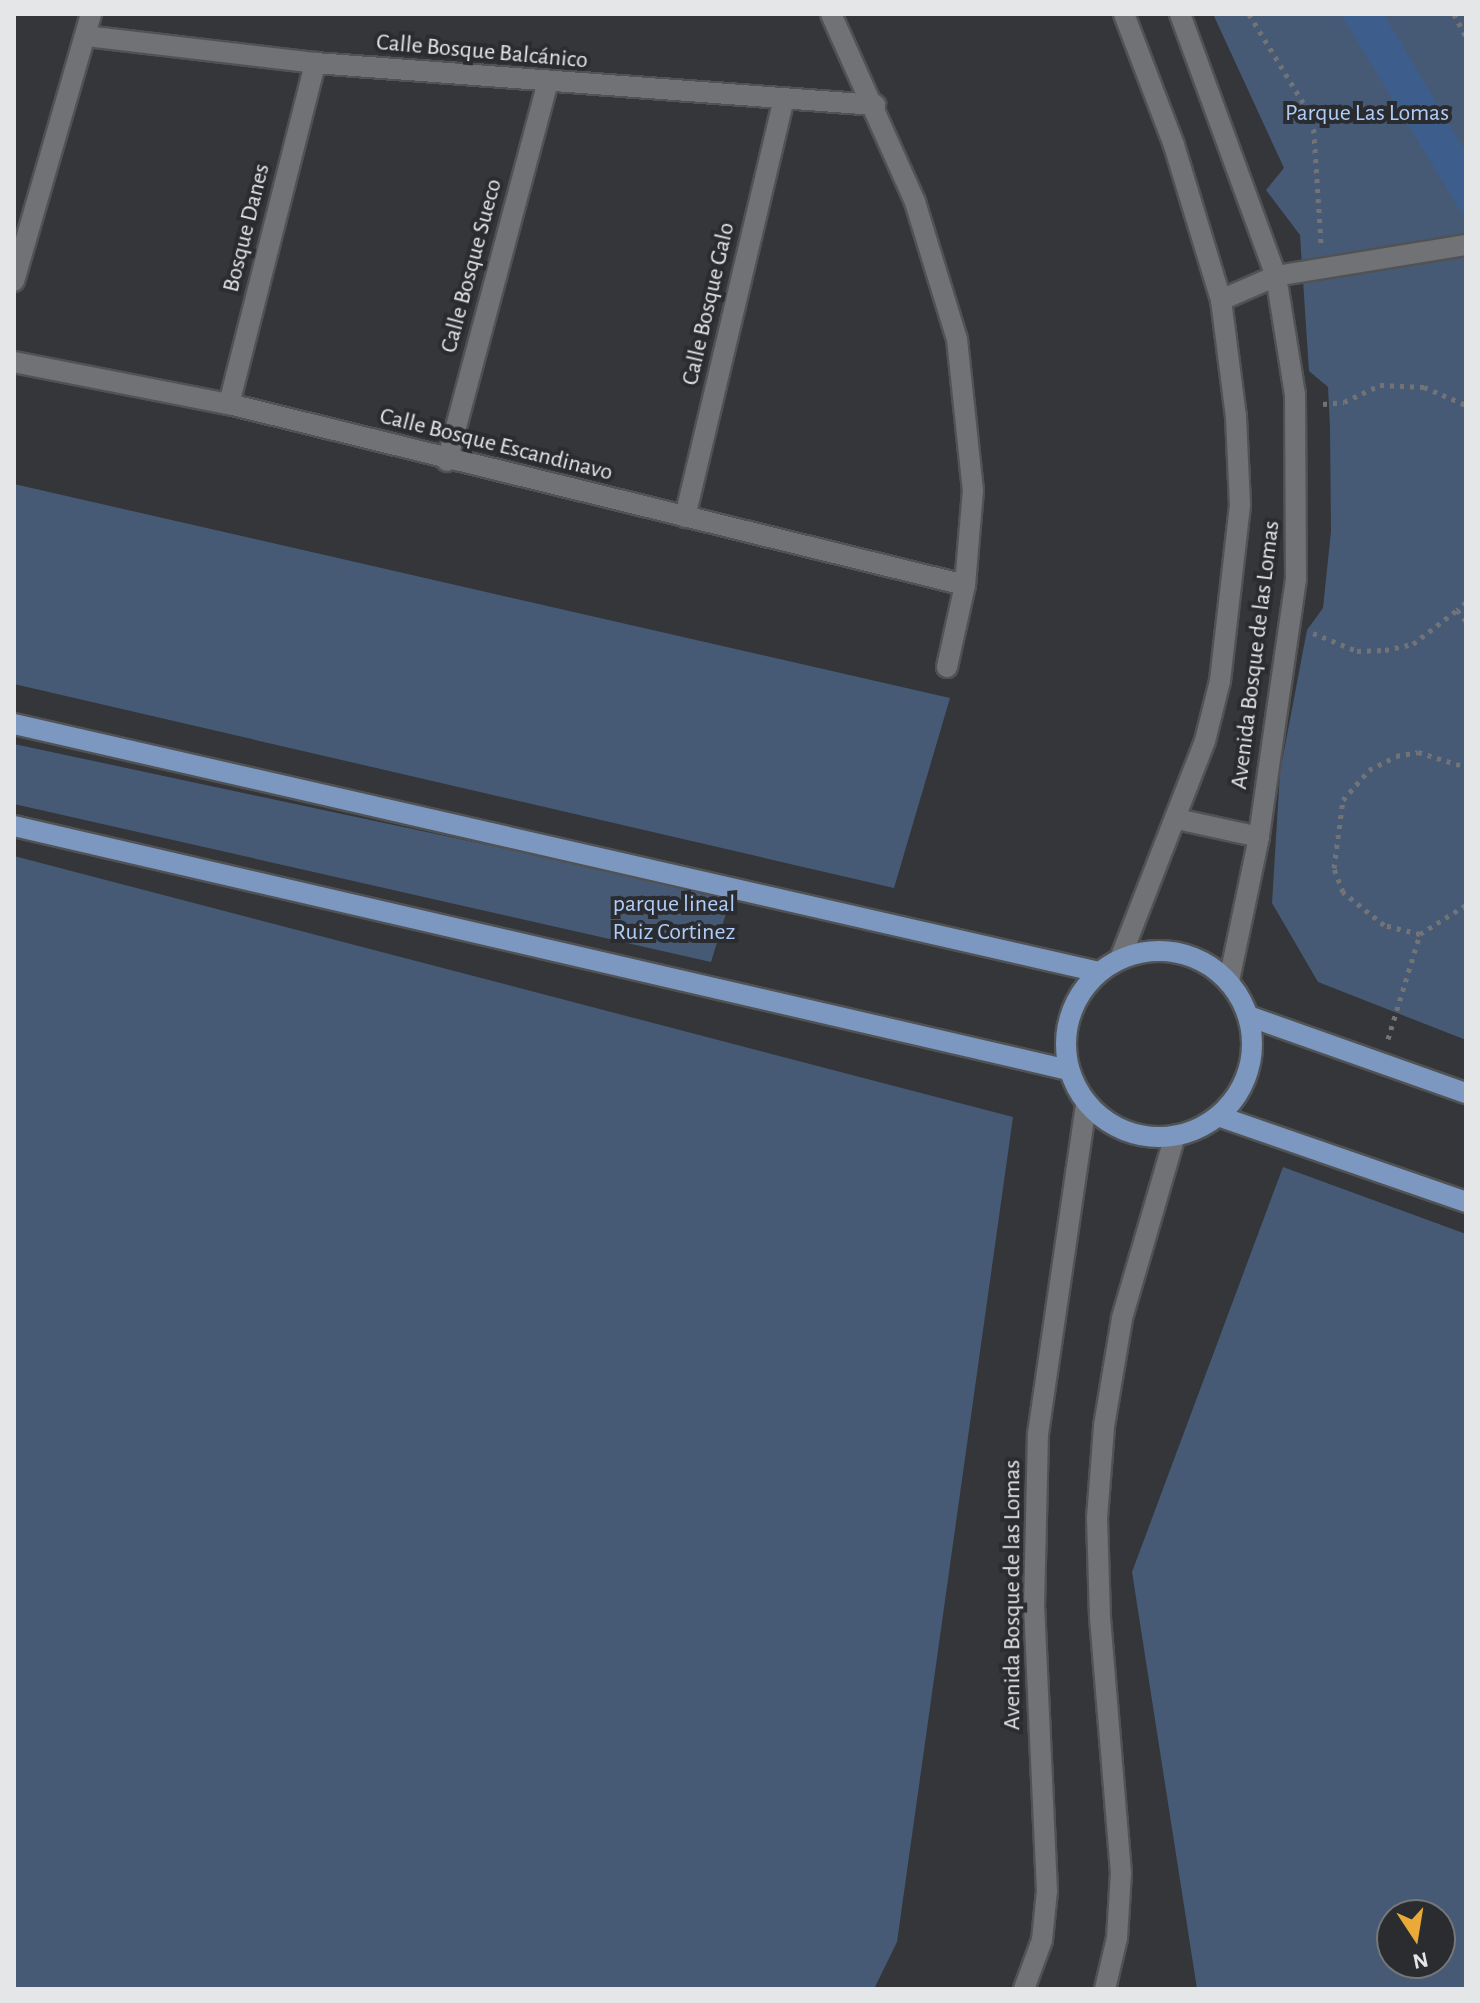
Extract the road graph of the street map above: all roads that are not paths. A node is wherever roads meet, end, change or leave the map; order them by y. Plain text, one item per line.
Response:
1 (91, 14) edge
2 (831, 14) edge
3 (1124, 14) edge
4 (1180, 14) edge
5 (86, 36) junction
6 (315, 63) junction
7 (547, 84) junction
8 (783, 102) junction
9 (875, 105) junction
10 (1466, 245) edge
11 (1276, 276) junction
12 (14, 281) edge
13 (1221, 300) junction
14 (14, 362) edge
15 (229, 404) junction
16 (447, 461) junction
17 (685, 517) junction
18 (965, 585) junction
19 (947, 667) dead end
20 (14, 724) edge
21 (1177, 819) junction
22 (14, 826) edge
23 (1259, 837) junction
24 (1120, 959) junction
25 (1099, 972) junction
26 (1229, 981) junction
27 (1251, 1017) junction
28 (1068, 1070) junction
29 (1466, 1093) edge
30 (1086, 1104) junction
31 (1218, 1116) junction
32 (1175, 1136) junction
33 (1466, 1202) edge
34 (1024, 1989) edge
35 (1105, 1989) edge

1 - 5 street
2 - 9 street
3 - 13 street, Avenida Bosque de las Lomas
4 - 11 street, Avenida Bosque de las Lomas
5 - 6 street, Calle Bosque Balcánico
5 - 12 street
6 - 7 street, Calle Bosque Balcánico
6 - 15 street, Bosque Danes
7 - 8 street, Calle Bosque Balcánico
7 - 16 street, Calle Bosque Sueco
8 - 9 street, Calle Bosque Balcánico
8 - 17 street, Calle Bosque Galo
9 - 18 street
10 - 11 street
11 - 13 street
11 - 23 street, Avenida Bosque de las Lomas
13 - 21 street, Avenida Bosque de las Lomas
14 - 15 street, Calle Bosque Escandinavo
15 - 16 street, Calle Bosque Escandinavo
16 - 17 street, Calle Bosque Escandinavo
17 - 18 street, Calle Bosque Escandinavo
18 - 19 street
20 - 25 main road
21 - 23 street
21 - 24 street, Avenida Bosque de las Lomas
22 - 28 main road
23 - 26 street, Avenida Bosque de las Lomas
24 - 25 main road
24 - 26 main road
25 - 28 main road
26 - 27 main road
27 - 29 main road
27 - 31 main road
28 - 30 main road
30 - 32 main road
30 - 34 street, Avenida Bosque de las Lomas
31 - 32 main road
31 - 33 main road
32 - 35 street

